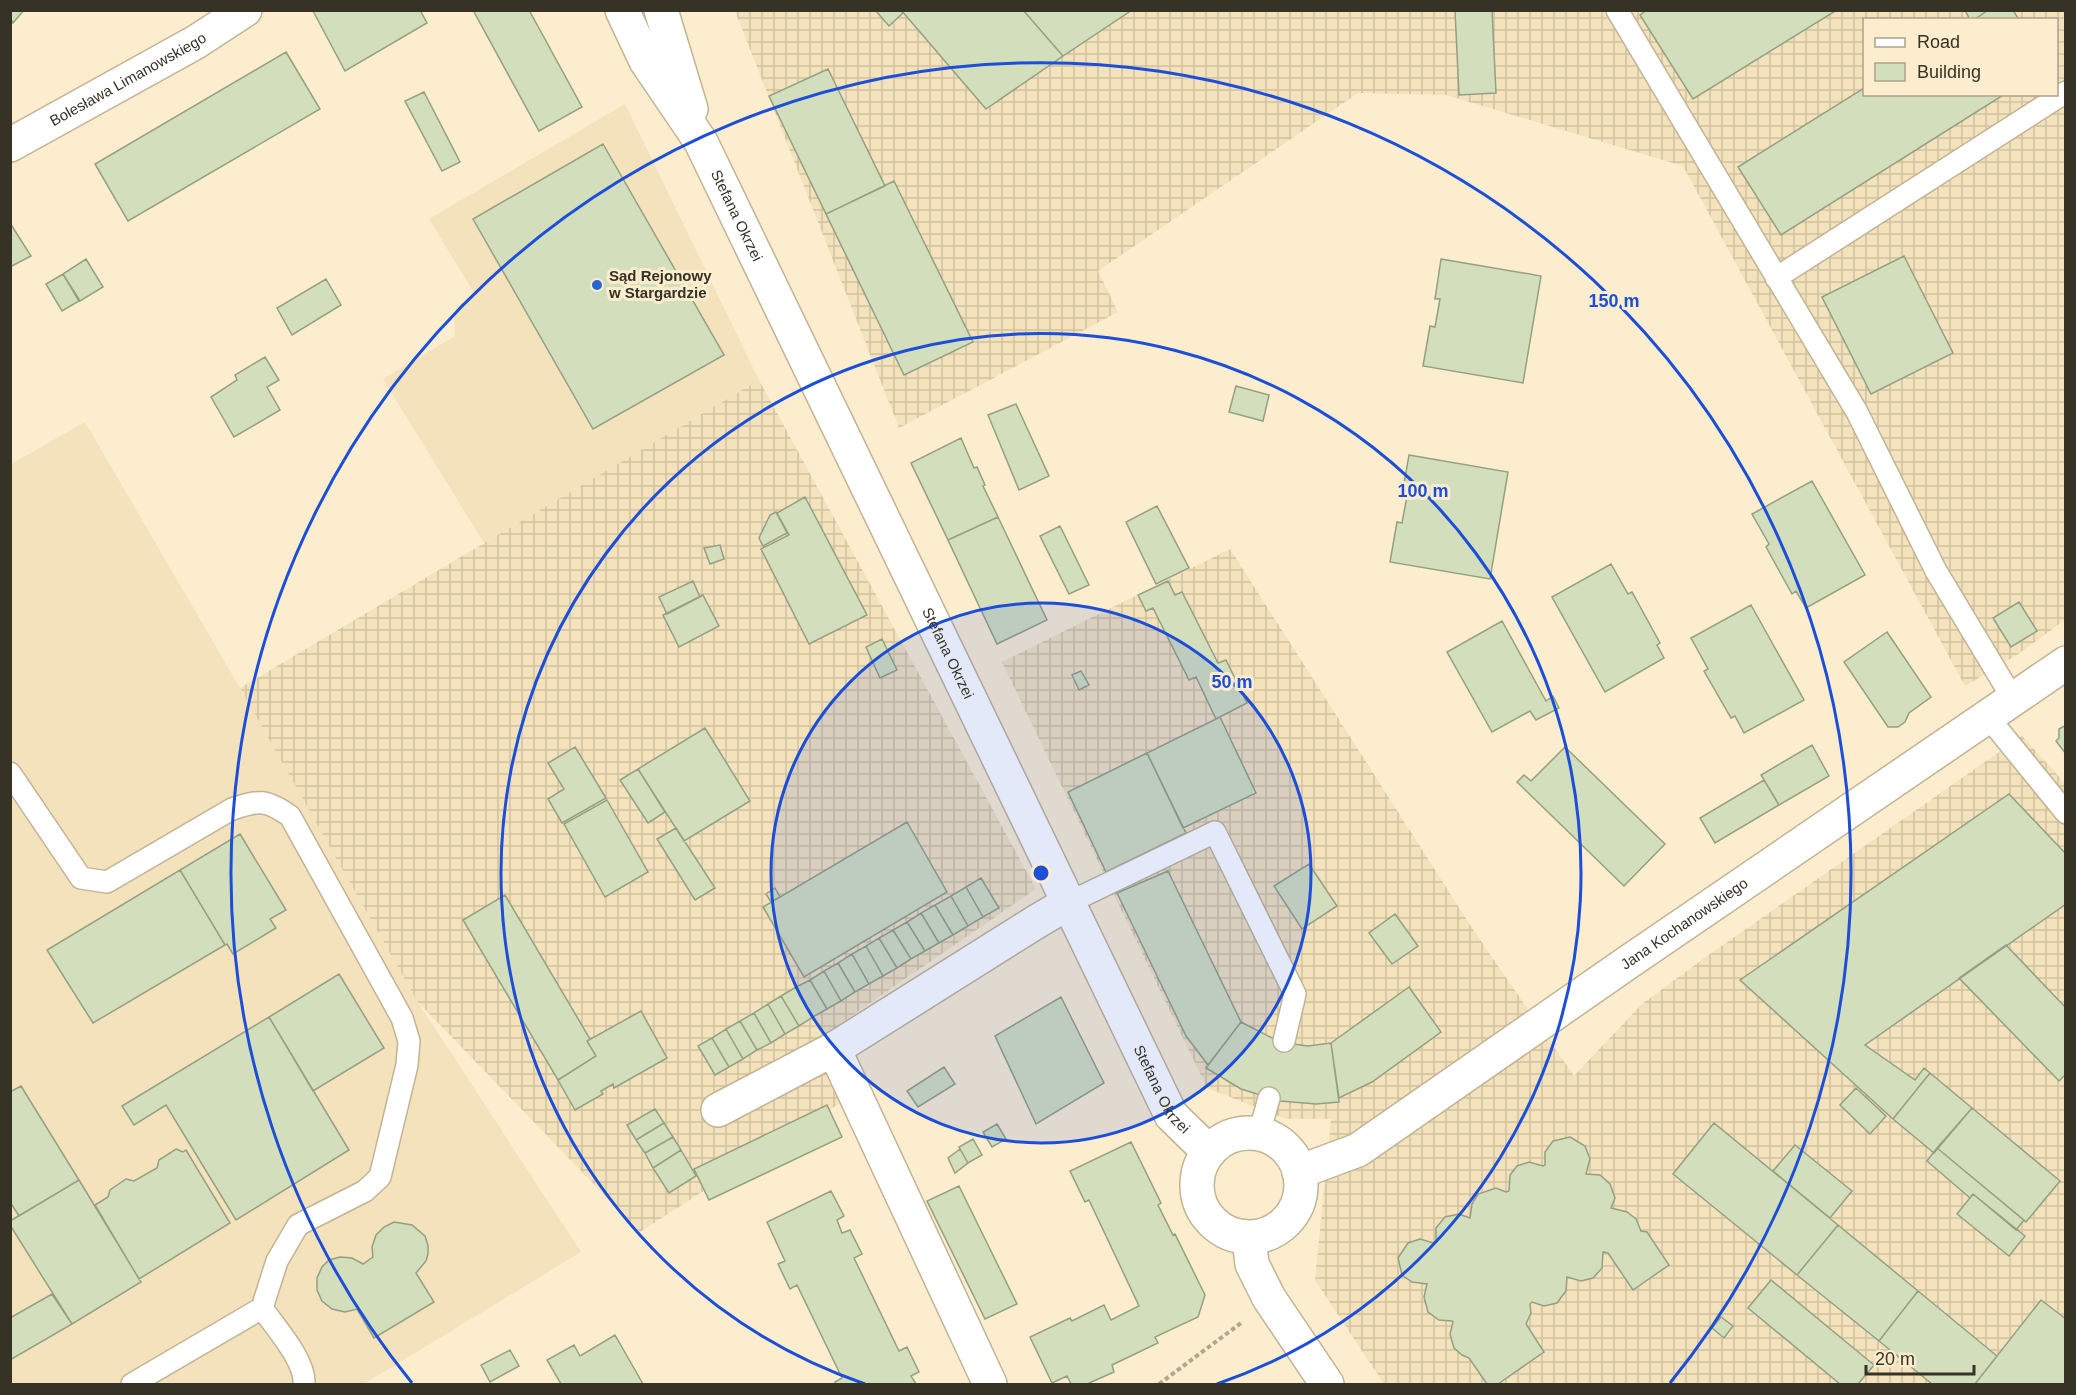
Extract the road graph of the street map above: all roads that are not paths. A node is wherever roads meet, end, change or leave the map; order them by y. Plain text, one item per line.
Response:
1 (622, 10) edge
2 (661, 10) edge
3 (1617, 10) edge
4 (237, 13) edge
5 (2066, 92) edge
6 (701, 142) junction
7 (10, 145) edge
8 (1776, 278) junction
9 (2066, 663) edge
10 (2001, 708) junction
11 (10, 773) edge
12 (2066, 813) edge
13 (1068, 903) junction
14 (1284, 1041) dead end
15 (834, 1049) junction
16 (1269, 1098) dead end
17 (718, 1110) dead end
18 (1258, 1134) junction
19 (1209, 1152) junction
20 (1299, 1172) junction
21 (1249, 1238) junction
22 (261, 1308) junction
23 (132, 1384) edge
24 (304, 1384) edge
25 (990, 1384) edge
26 (1327, 1384) edge

1 - 6 street, Stefana Okrzei
2 - 6 street, Stefana Okrzei
3 - 8 lane
4 - 7 street, Bolesława Limanowskiego
5 - 8 lane
6 - 13 street, Stefana Okrzei
8 - 10 lane
9 - 10 street, Jana Kochanowskiego
10 - 12 lane
10 - 20 street, Jana Kochanowskiego
11 - 22 lane
13 - 14 lane
13 - 15 street
13 - 19 street, Stefana Okrzei
15 - 17 street
15 - 25 street
16 - 18 lane
18 - 19 street
18 - 20 street
19 - 21 street
20 - 21 street
21 - 26 street
22 - 23 lane
22 - 24 lane

